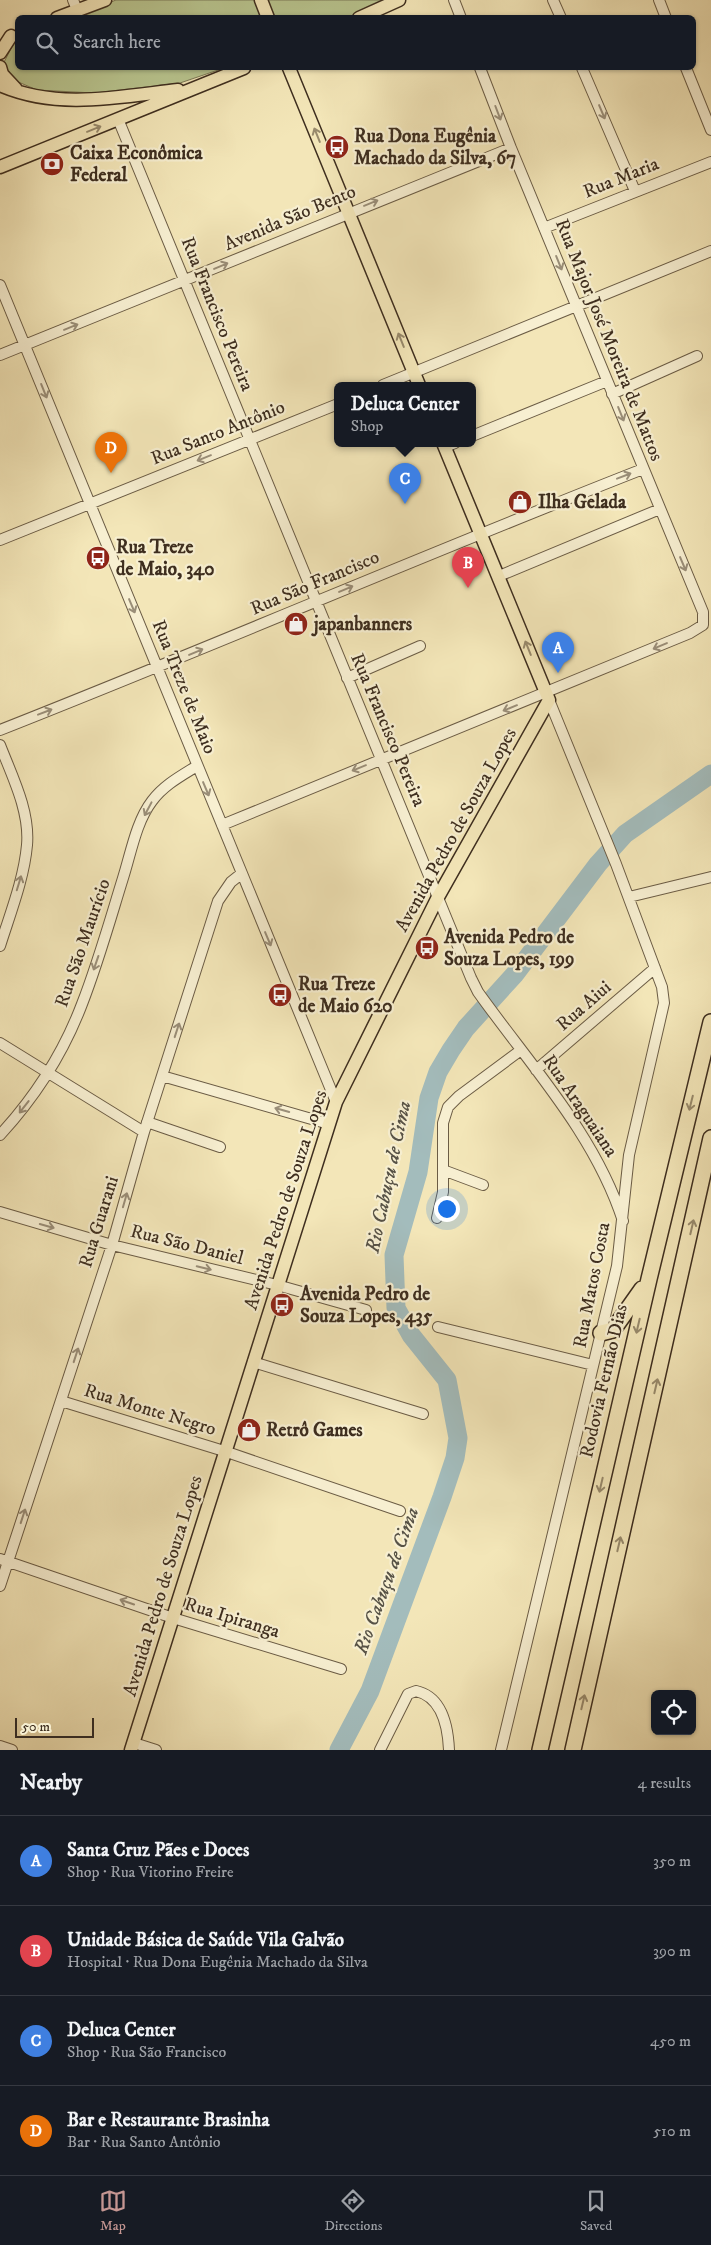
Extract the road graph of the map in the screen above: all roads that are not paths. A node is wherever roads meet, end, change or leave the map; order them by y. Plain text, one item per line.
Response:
1 (105, 0) edge
2 (261, 0) edge
3 (399, 0) edge
4 (454, 0) edge
5 (553, 0) edge
6 (659, 0) edge
7 (75, 5) edge
8 (61, 15) edge
9 (267, 15) edge
10 (366, 15) edge
11 (460, 15) edge
12 (560, 15) edge
13 (665, 15) edge
14 (9, 37) edge
15 (0, 53) edge
16 (0, 67) edge
17 (239, 70) edge
18 (290, 70) edge
19 (481, 70) edge
20 (583, 70) edge
21 (687, 70) edge
22 (0, 85) edge
23 (195, 87) junction
24 (19, 94) junction
25 (118, 119) junction
26 (711, 130) edge
27 (511, 148) junction
28 (711, 162) edge
29 (0, 167) edge
30 (635, 191) junction
31 (349, 212) junction
32 (544, 228) junction
33 (711, 251) edge
34 (186, 280) junction
35 (0, 285) edge
36 (577, 307) junction
37 (26, 345) junction
38 (0, 355) edge
39 (697, 356) dead end
40 (414, 373) junction
41 (607, 381) junction
42 (391, 382) edge
43 (418, 382) edge
44 (612, 394) junction
45 (334, 406) edge
46 (476, 434) edge
47 (249, 439) junction
48 (449, 447) edge
49 (643, 469) junction
50 (90, 504) junction
51 (660, 509) junction
52 (481, 532) junction
53 (0, 540) edge
54 (499, 576) junction
55 (315, 602) junction
56 (420, 646) dead end
57 (158, 668) junction
58 (347, 678) junction
59 (548, 697) junction
60 (0, 730) edge
61 (0, 745) edge
62 (381, 759) junction
63 (197, 766) junction
64 (222, 825) junction
65 (241, 874) junction
66 (711, 877) edge
67 (438, 897) junction
68 (629, 898) junction
69 (0, 946) edge
70 (655, 968) junction
71 (496, 1018) joint
72 (711, 1022) edge
73 (0, 1043) edge
74 (521, 1050) junction
75 (536, 1070) junction
76 (49, 1074) junction
77 (162, 1076) junction
78 (336, 1102) junction
79 (329, 1124) junction
80 (146, 1127) junction
81 (0, 1135) edge
82 (711, 1138) edge
83 (220, 1147) dead end
84 (443, 1170) junction
85 (483, 1185) dead end
86 (0, 1212) edge
87 (437, 1218) dead end
88 (623, 1221) junction
89 (112, 1245) junction
90 (648, 1279) junction
91 (278, 1285) junction
92 (366, 1310) dead end
93 (438, 1327) dead end
94 (601, 1333) junction
95 (253, 1362) junction
96 (593, 1365) junction
97 (61, 1401) junction
98 (423, 1414) dead end
99 (224, 1451) junction
100 (400, 1511) dead end
101 (4, 1561) edge
102 (0, 1586) edge
103 (173, 1618) junction
104 (341, 1669) dead end
105 (0, 1746) edge
106 (132, 1746) edge
107 (12, 1750) edge
108 (156, 1750) edge
109 (380, 1750) edge
110 (449, 1750) edge
111 (501, 1750) edge
112 (540, 1750) edge
113 (573, 1750) edge

1 - 7 main road
2 - 9 main road
3 - 10 main road
4 - 11 street
5 - 12 street
6 - 13 street
7 - 8 main road
14 - 15 main road
16 - 24 main road
17 - 23 main road
31 -> 18 main road
19 -> 27 street, Rua Major José Moreira de Mattos
20 -> 30 street
21 - 26 street
22 - 24 main road
23 - 24 main road
23 - 25 main road
29 -> 25 main road
25 - 34 street, Rua Francisco Pereira
31 -> 27 street, Avenida São Bento
27 - 32 street, Rua Major José Moreira de Mattos
28 - 30 street, Rua Maria
30 - 32 street, Rua Maria
34 -> 31 street, Avenida São Bento
40 -> 31 main road
32 -> 36 street, Rua Major José Moreira de Mattos
33 - 36 street
37 -> 34 street, Avenida São Bento
34 - 47 street, Rua Francisco Pereira
35 - 37 street, Rua Treze de Maio
36 - 40 street
36 - 41 street, Rua Major José Moreira de Mattos
37 - 38 street, Avenida São Bento
37 -> 50 street, Rua Treze de Maio
39 - 44 street
40 - 42 street
40 - 43 main road
41 - 44 street, Rua Major José Moreira de Mattos
41 - 46 street
44 -> 49 street, Rua Major José Moreira de Mattos
45 - 47 street, Rua Santo Antônio
47 -> 50 street, Rua Santo Antônio
47 - 55 street, Rua Francisco Pereira
48 - 52 main road
49 - 51 street, Rua Major José Moreira de Mattos
52 -> 49 street, Rua São Francisco
50 - 53 street, Rua Santo Antônio
50 -> 57 street, Rua Treze de Maio
51 - 54 street
51 -> 59 street, Rua Major José Moreira de Mattos
52 - 54 main road
55 -> 52 street, Rua São Francisco
59 -> 54 main road
57 -> 55 street, Rua São Francisco
55 - 58 street, Rua Francisco Pereira
56 - 58 street
60 -> 57 street, Rua São Francisco
57 - 63 street, Rua Treze de Maio
58 - 62 street, Rua Francisco Pereira
59 -> 62 street
59 - 67 main road, Avenida Pedro de Souza Lopes
59 - 68 street, Rua Matos Costa
69 -> 61 street
62 -> 64 street
62 - 67 street, Rua Francisco Pereira
63 -> 64 street, Rua Treze de Maio
63 -> 76 street, Rua São Maurício
64 - 65 street, Rua Treze de Maio
77 -> 65 street, Rua Guarani
65 -> 78 street, Rua Treze de Maio
66 - 68 street
67 - 71 street, Rua Francisco Pereira
67 - 78 main road, Avenida Pedro de Souza Lopes
68 - 70 street, Rua Matos Costa
70 - 75 street, Rua Aiui
70 - 88 street, Rua Matos Costa
71 - 74 street, Rua Araguaiana
72 -> 90 highway, Rodovia Fernão Dias
73 - 76 street
74 - 75 street, Rua Araguaiana
74 - 84 street
75 - 88 street, Rua Araguaiana
76 - 80 street
76 -> 81 street, Rua São Maurício
79 -> 77 street
77 - 80 street, Rua Guarani
78 - 79 main road, Avenida Pedro de Souza Lopes
79 - 91 main road, Avenida Pedro de Souza Lopes
80 - 83 street
89 -> 80 street, Rua Guarani
113 -> 82 highway
84 - 85 street
84 - 87 street
86 -> 89 street, Rua São Daniel
88 - 94 street, Rua Matos Costa
89 -> 91 street, Rua São Daniel
97 -> 89 street, Rua Guarani
90 - 94 highway
90 -> 112 highway, Rodovia Fernão Dias
91 - 92 street, Rua São Daniel
91 - 95 main road, Avenida Pedro de Souza Lopes
93 - 96 street
94 - 96 street, Rua Matos Costa
95 - 98 street
95 - 99 main road, Avenida Pedro de Souza Lopes
96 - 111 street, Rua Matos Costa
97 - 99 street, Rua Monte Negro
101 -> 97 street, Rua Guarani
99 - 100 street, Rua Monte Negro
99 - 103 main road, Avenida Pedro de Souza Lopes
101 - 102 street, Rua Guarani
103 -> 101 street, Rua Ipiranga
103 - 104 street, Rua Ipiranga
103 - 106 main road, Avenida Pedro de Souza Lopes
105 - 107 street
106 - 108 street
109 - 110 street

